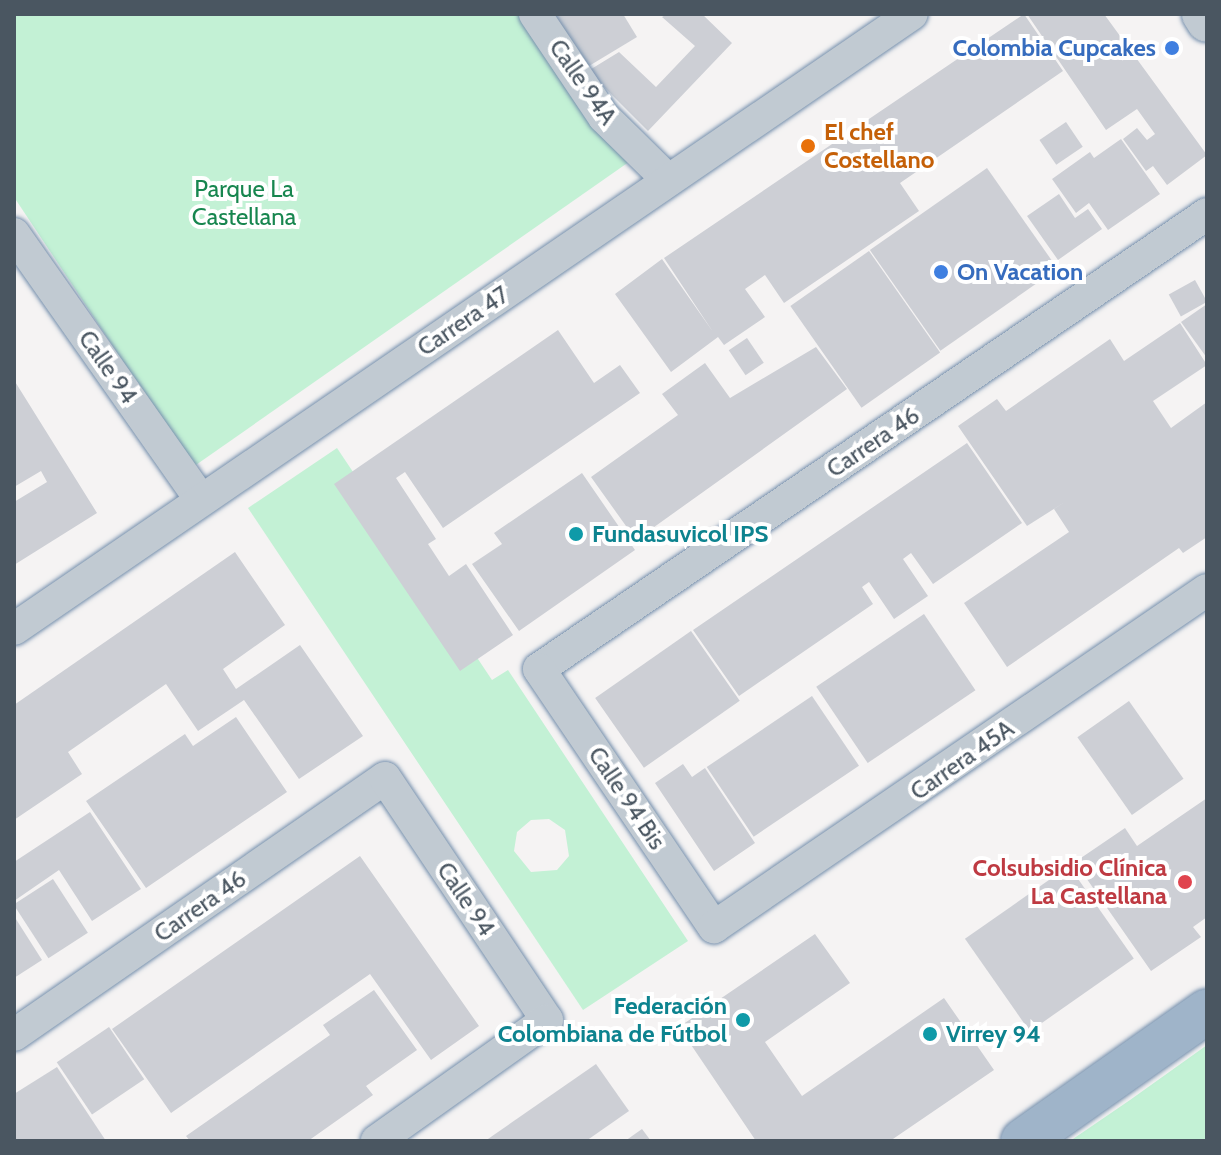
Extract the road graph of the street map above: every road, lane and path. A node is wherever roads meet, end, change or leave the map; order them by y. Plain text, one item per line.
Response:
1 (535, 14) edge
2 (912, 14) edge
3 (1202, 14) edge
4 (1207, 22) edge
5 (668, 180) junction
6 (1207, 214) edge
7 (14, 234) edge
8 (201, 500) junction
9 (1207, 590) edge
10 (14, 629) edge
11 (539, 669) joint
12 (385, 778) joint
13 (714, 927) joint
14 (1207, 1011) edge
15 (14, 1035) edge
16 (377, 1141) edge
17 (1023, 1141) edge

1 - 5 street, Calle 94A
2 - 5 street, Carrera 47
3 - 4 street
5 - 8 street, Carrera 47
6 - 11 street, Carrera 46
7 - 8 street, Calle 94
8 - 10 street, Carrera 47
9 - 13 street, Carrera 45A
11 - 13 street, Calle 94 Bis
12 - 15 street, Carrera 46
12 - 16 street, Calle 94
14 - 17 highway

